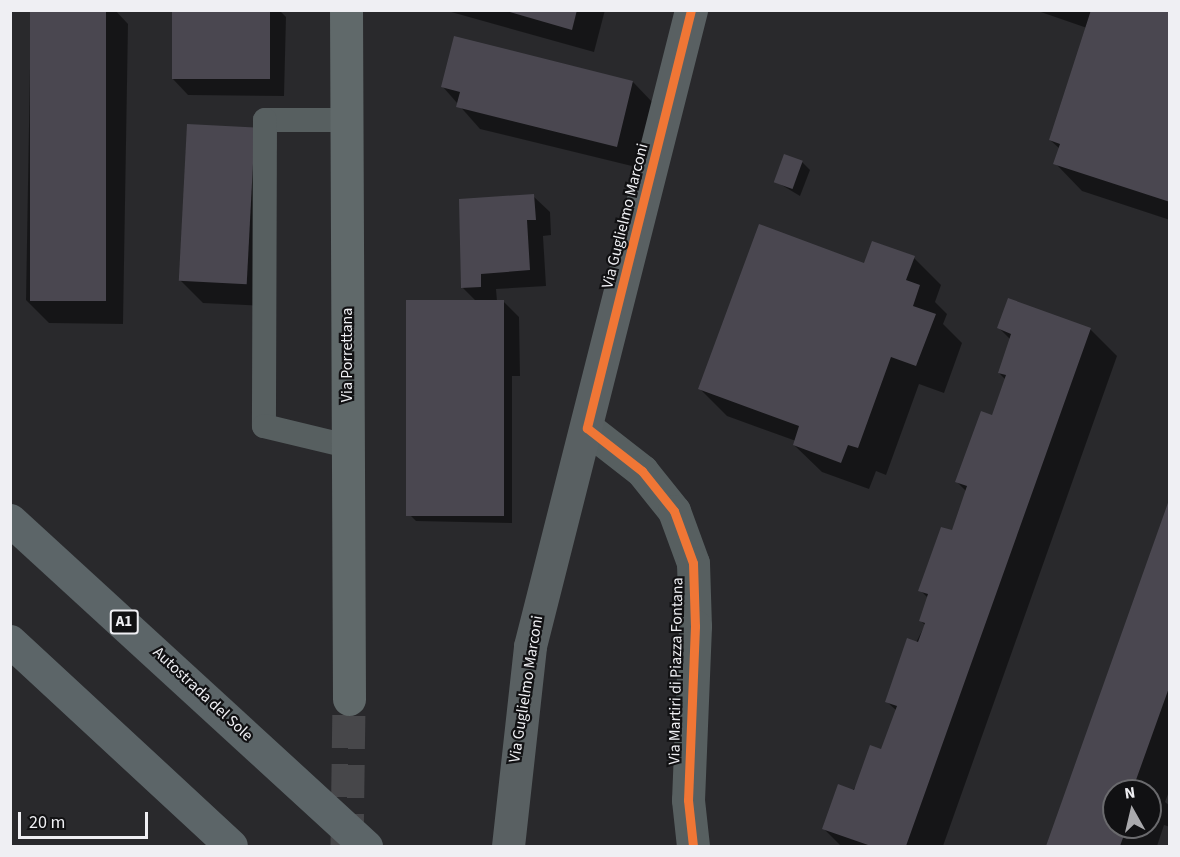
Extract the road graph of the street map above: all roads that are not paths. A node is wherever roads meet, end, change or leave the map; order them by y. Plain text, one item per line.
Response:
1 (346, 10) edge
2 (692, 10) edge
3 (346, 120) junction
4 (587, 428) junction
5 (347, 446) junction
6 (10, 520) edge
7 (10, 642) edge
8 (350, 699) tunnel mouth
9 (230, 845) edge
10 (366, 846) edge
11 (508, 846) edge
12 (693, 846) edge

1 - 3 main road, Via Porrettana
2 - 4 main road, Via Guglielmo Marconi
3 - 5 main road, Via Porrettana
3 - 5 lane
4 - 11 main road, Via Guglielmo Marconi
4 - 12 street, Via Martiri di Piazza Fontana
5 - 8 main road, Via Porrettana
6 - 10 highway, Autostrada del Sole / A1
7 - 9 highway

